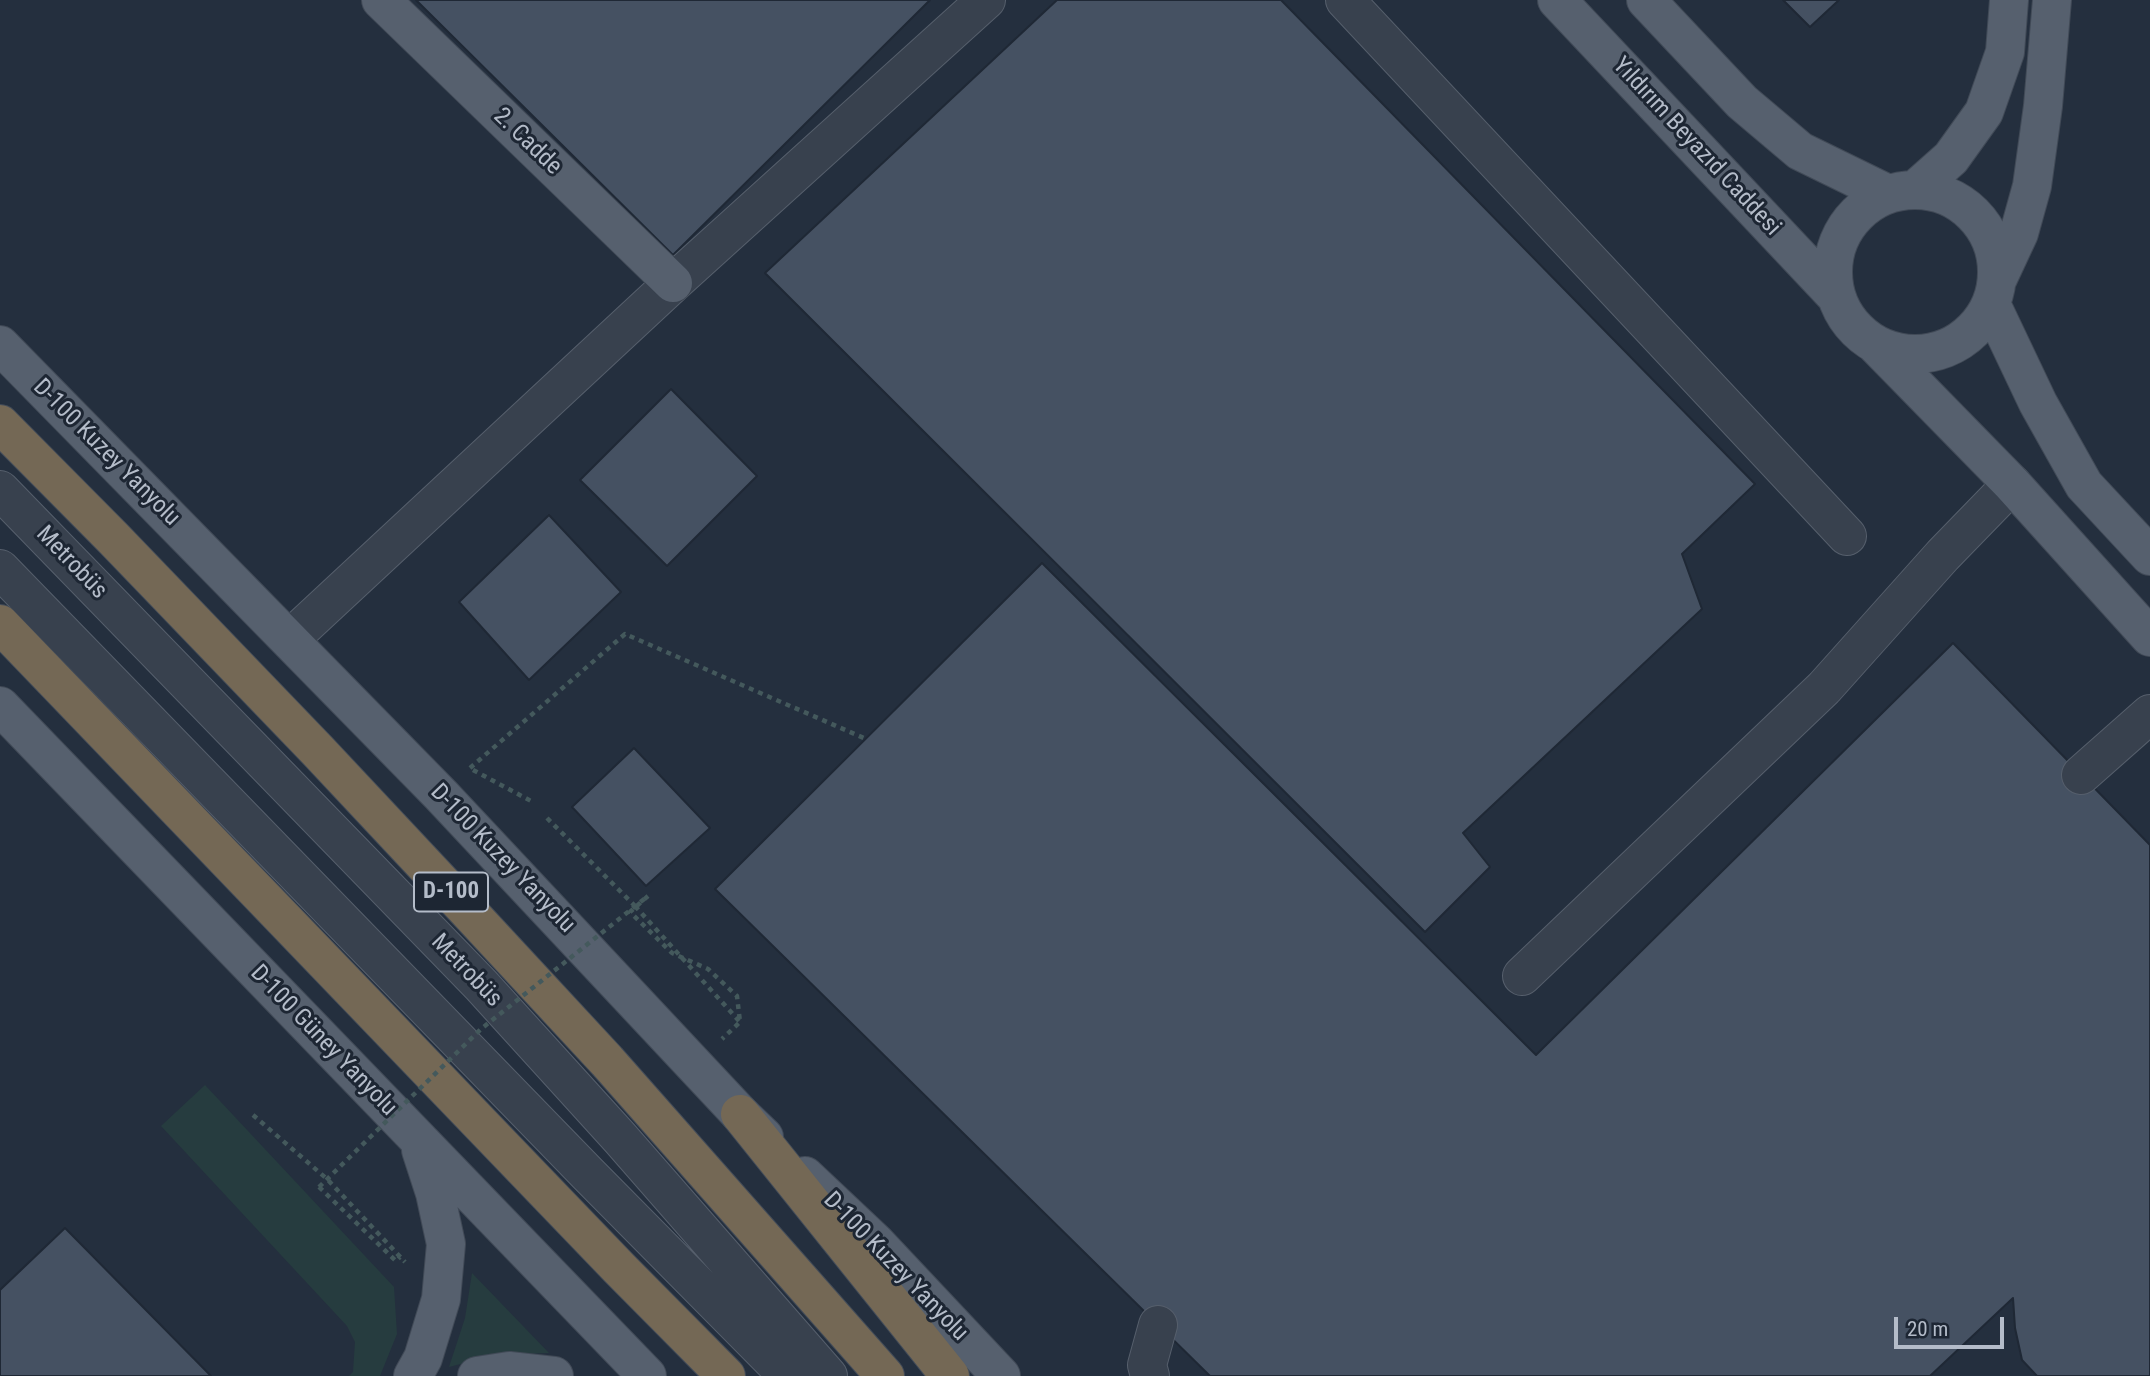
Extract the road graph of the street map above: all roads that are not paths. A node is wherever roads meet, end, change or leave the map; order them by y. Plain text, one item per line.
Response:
1 (381, 0) edge
2 (986, 0) edge
3 (1345, 0) edge
4 (1557, 0) edge
5 (1646, 0) edge
6 (2009, 0) edge
7 (2052, 0) edge
8 (1902, 192) junction
9 (673, 283) junction
10 (1994, 291) junction
11 (1834, 294) junction
12 (1874, 343) junction
13 (0, 345) edge
14 (0, 424) edge
15 (2012, 484) junction
16 (0, 490) edge
17 (1847, 536) dead end
18 (2150, 555) edge
19 (0, 569) edge
20 (0, 624) edge
21 (2150, 637) edge
22 (290, 639) junction
23 (0, 706) edge
24 (2150, 714) edge
25 (2081, 775) dead end
26 (1522, 976) dead end
27 (740, 1114) junction
28 (419, 1141) junction
29 (1158, 1325) dead end
30 (413, 1376) edge
31 (477, 1376) edge
32 (554, 1376) edge
33 (647, 1376) edge
34 (726, 1376) edge
35 (788, 1376) edge
36 (828, 1376) edge
37 (885, 1376) edge
38 (950, 1376) edge
39 (1000, 1376) edge
40 (1150, 1376) edge

1 - 9 main road, 2. Cadde
2 - 9 street
3 - 17 street
4 - 11 main road, Yıldırım Beyazıd Caddesi
5 - 8 main road
6 - 8 main road
7 - 10 main road
8 - 10 main road
8 - 11 main road
9 - 22 street
10 - 12 main road
10 - 18 main road
11 - 12 main road
12 - 15 main road
13 - 22 main road, D-100 Kuzey Yanyolu
14 - 37 highway, D-100
15 - 21 main road
15 - 26 street
16 - 36 street, Metrobüs
19 - 35 street
20 - 34 highway
22 - 27 main road, D-100 Kuzey Yanyolu
23 - 28 main road, D-100 Güney Yanyolu
24 - 25 street
27 - 38 highway
27 - 39 main road, D-100 Kuzey Yanyolu
28 - 30 main road
28 - 33 main road, D-100 Güney Yanyolu
29 - 40 street
31 - 32 main road

